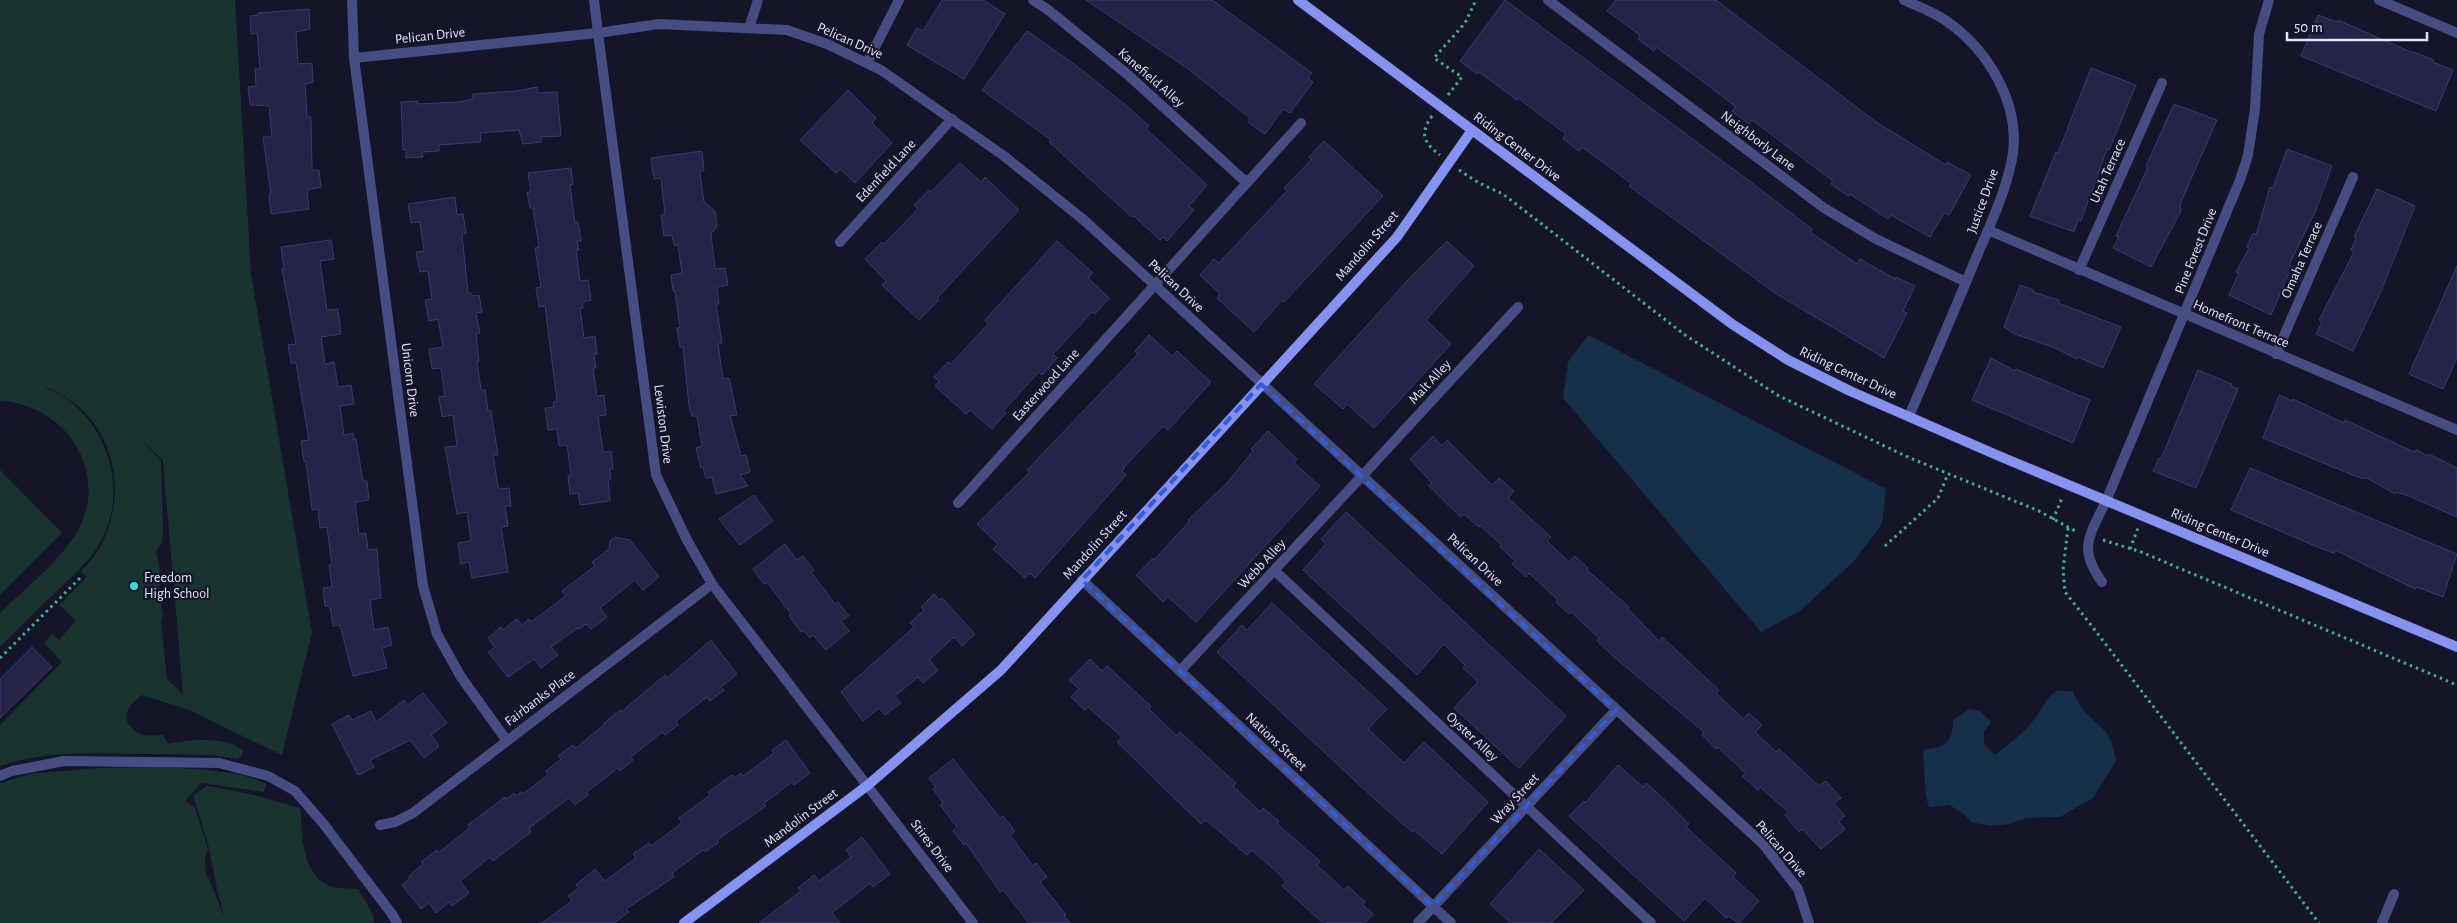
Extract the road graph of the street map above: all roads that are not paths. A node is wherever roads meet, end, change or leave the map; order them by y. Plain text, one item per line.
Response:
1 (352, 0) edge
2 (594, 0) edge
3 (758, 0) edge
4 (899, 0) edge
5 (1033, 0) edge
6 (1298, 0) edge
7 (1548, 0) edge
8 (1904, 0) edge
9 (2269, 0) edge
10 (2384, 1) edge
11 (749, 28) junction
12 (598, 33) junction
13 (2457, 33) edge
14 (354, 58) junction
15 (867, 63) junction
16 (2162, 83) dead end
17 (952, 119) junction
18 (1301, 123) dead end
19 (1472, 130) junction
20 (2354, 177) dead end
21 (1247, 183) junction
22 (1988, 230) junction
23 (840, 242) dead end
24 (2079, 270) junction
25 (1966, 282) junction
26 (1155, 286) junction
27 (1518, 307) dead end
28 (2184, 315) junction
29 (2276, 354) junction
30 (1261, 384) junction
31 (1910, 416) junction
32 (2457, 430) edge
33 (1362, 475) junction
34 (2106, 501) junction
35 (958, 503) dead end
36 (1275, 572) junction
37 (1082, 580) junction
38 (2102, 582) dead end
39 (712, 584) junction
40 (2457, 647) edge
41 (1180, 671) junction
42 (1616, 710) junction
43 (507, 741) junction
44 (0, 776) edge
45 (868, 785) junction
46 (1526, 807) junction
47 (380, 825) dead end
48 (2394, 894) dead end
49 (1433, 906) junction
50 (397, 923) edge
51 (684, 923) edge
52 (973, 923) edge
53 (1418, 923) edge
54 (1451, 923) edge
55 (1651, 923) edge
56 (1809, 923) edge
57 (2382, 923) edge

1 - 14 street, Unicorn Drive
2 - 12 street, Lewiston Drive
3 - 11 street
4 - 15 street
5 - 21 street, Kanefield Alley
6 - 19 street, Riding Center Drive
7 - 25 street, Neighborly Lane
8 - 22 street, Justice Drive
9 - 28 street, Pine Forest Drive
10 - 13 street
11 - 12 street, Pelican Drive
11 - 15 street, Pelican Drive
12 - 14 street, Pelican Drive
12 - 39 street, Lewiston Drive
14 - 43 street, Unicorn Drive
15 - 17 street, Pelican Drive
16 - 24 street, Utah Terrace
17 - 23 street, Edenfield Lane
17 - 26 street, Pelican Drive
18 - 21 street
19 - 30 street, Mandolin Street
19 - 31 street, Riding Center Drive
20 - 29 street, Omaha Terrace
21 - 26 street
22 - 24 street, Homefront Terrace
22 - 25 street, Justice Drive
24 - 28 street, Homefront Terrace
25 - 31 street, Justice Drive
26 - 30 street, Pelican Drive
26 - 35 street, Easterwood Lane
27 - 33 street, Malt Alley
28 - 29 street, Homefront Terrace
28 - 34 street, Pine Forest Drive
29 - 32 street, Homefront Terrace
30 - 33 street, Pelican Drive
30 - 37 street, Mandolin Street
31 - 34 street, Riding Center Drive
33 - 36 street, Webb Alley
33 - 42 street, Pelican Drive
34 - 38 street, Pine Forest Drive
34 - 40 street, Riding Center Drive
36 - 41 street, Webb Alley
36 - 46 street, Oyster Alley
37 - 41 street, Nations Street
37 - 45 street, Mandolin Street
39 - 43 street, Fairbanks Place
39 - 45 street, Lewiston Drive
41 - 49 street, Nations Street
42 - 46 street, Wray Street
42 - 56 street, Pelican Drive
43 - 47 street, Fairbanks Place
44 - 50 street
45 - 51 street, Mandolin Street
45 - 52 street, Stires Drive
46 - 49 street, Wray Street
46 - 55 street, Oyster Alley
48 - 57 street
49 - 53 street, Wray Street
49 - 54 street, Nations Street

